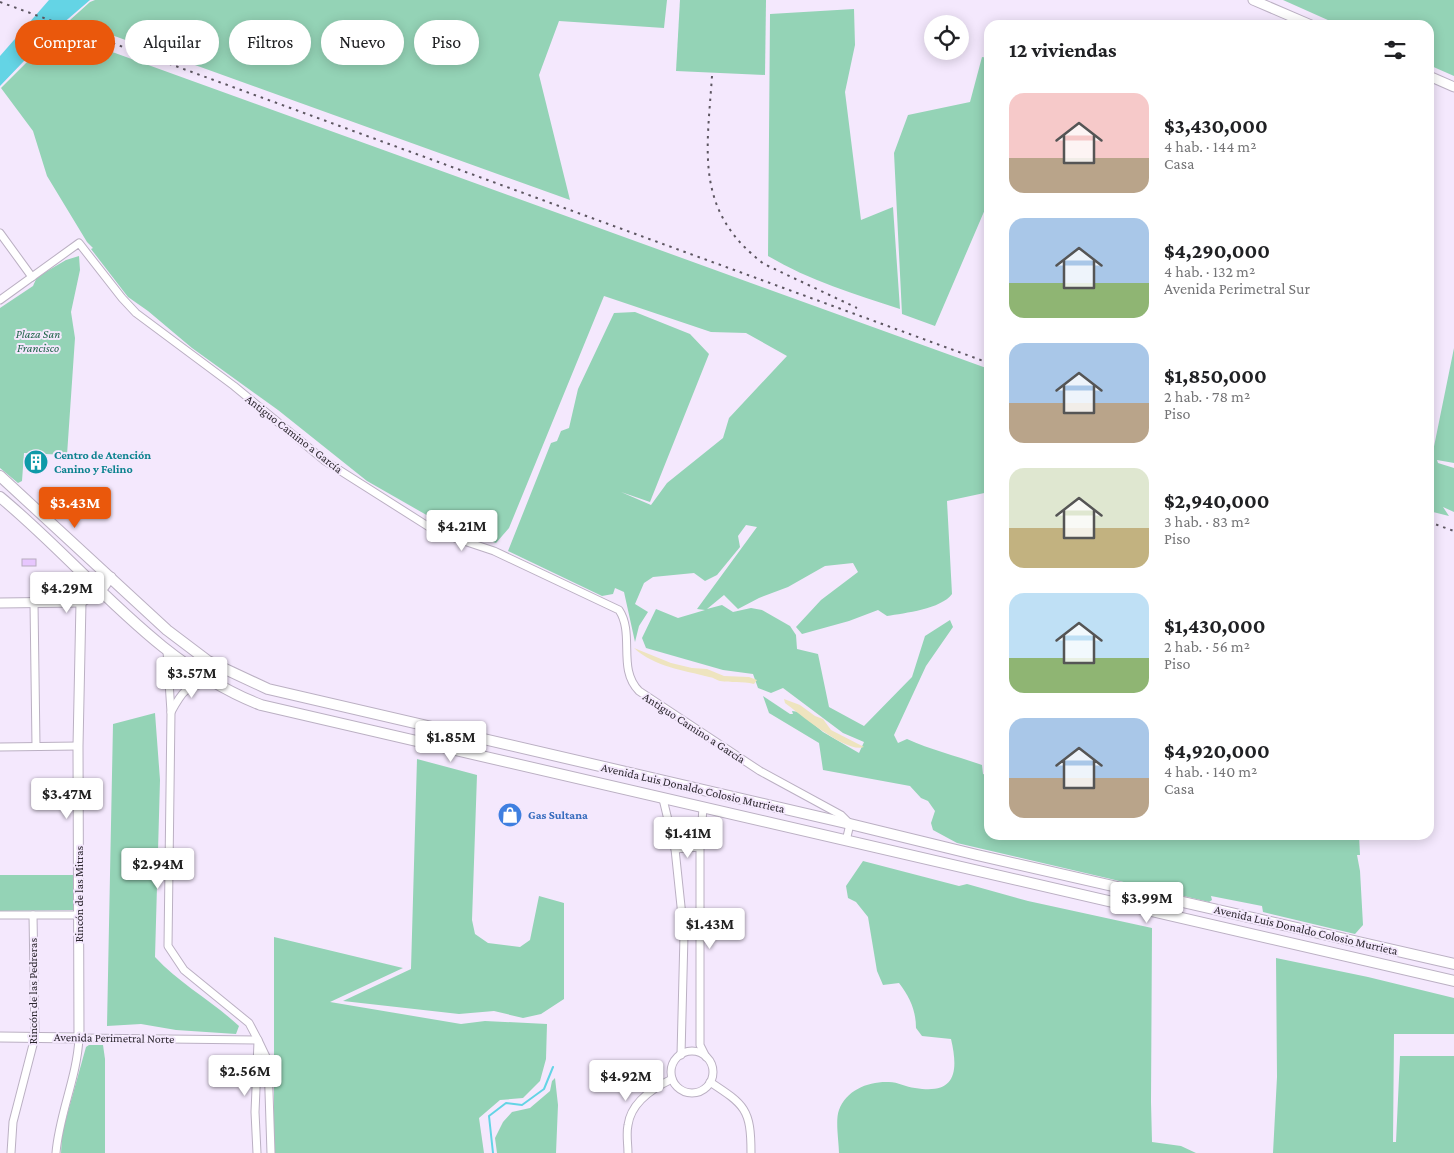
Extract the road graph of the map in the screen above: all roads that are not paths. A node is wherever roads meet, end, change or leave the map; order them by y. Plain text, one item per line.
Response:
1 (1254, 0) edge
2 (1300, 20) edge
3 (1434, 78) edge
4 (1454, 87) edge
5 (0, 233) edge
6 (2, 241) edge
7 (32, 277) junction
8 (0, 300) edge
9 (0, 476) edge
10 (0, 498) edge
11 (111, 576) junction
12 (101, 591) junction
13 (80, 602) junction
14 (0, 603) edge
15 (34, 603) junction
16 (167, 652) junction
17 (211, 682) junction
18 (343, 708) junction
19 (171, 712) junction
20 (338, 724) junction
21 (0, 746) edge
22 (36, 746) junction
23 (78, 746) junction
24 (663, 799) junction
25 (703, 808) junction
26 (850, 824) junction
27 (846, 841) junction
28 (700, 847) junction
29 (675, 848) junction
30 (0, 915) edge
31 (33, 915) junction
32 (78, 915) junction
33 (1454, 964) edge
34 (1454, 981) edge
35 (0, 1037) edge
36 (35, 1037) junction
37 (80, 1038) junction
38 (258, 1040) junction
39 (681, 1055) junction
40 (706, 1057) junction
41 (672, 1079) junction
42 (710, 1082) junction
43 (11, 1153) edge
44 (56, 1153) edge
45 (256, 1153) edge
46 (271, 1153) edge
47 (628, 1153) edge
48 (751, 1153) edge

1 - 2 street
3 - 4 street
5 - 6 street
6 - 7 street
7 - 8 street
7 - 26 street, Antiguo Camino a García
9 - 11 main road, Avenida Luis Donaldo Colosio Murrieta
10 - 12 main road, Avenida Luis Donaldo Colosio Murrieta
11 - 12 street
11 - 18 main road, Avenida Luis Donaldo Colosio Murrieta
12 - 13 street
12 - 16 main road, Avenida Luis Donaldo Colosio Murrieta
13 - 15 street
13 - 23 street, Rincón de las Mitras
14 - 15 street
15 - 22 street
16 - 17 main road, Avenida Luis Donaldo Colosio Murrieta
16 - 19 street
17 - 19 street
17 - 20 main road, Avenida Luis Donaldo Colosio Murrieta
18 - 20 main road
18 - 26 main road, Avenida Luis Donaldo Colosio Murrieta
19 - 38 street
20 - 24 main road, Avenida Luis Donaldo Colosio Murrieta
21 - 22 street
22 - 23 street
23 - 32 street, Rincón de las Mitras
24 - 25 main road, Avenida Luis Donaldo Colosio Murrieta
24 - 29 street
25 - 27 main road, Avenida Luis Donaldo Colosio Murrieta
25 - 28 street
26 - 27 street
26 - 33 main road, Avenida Luis Donaldo Colosio Murrieta
27 - 34 main road, Avenida Luis Donaldo Colosio Murrieta
28 - 29 street
28 - 40 street
29 - 39 street
30 - 31 street
31 - 32 street
31 - 36 street, Rincón de las Pedreras
32 - 37 street, Rincón de las Mitras
35 - 36 street, Avenida Perimetral Norte
36 - 37 street, Avenida Perimetral Norte
36 - 43 street, Rincón de las Pedreras
37 - 38 street, Avenida Perimetral Norte
37 - 44 street, Rincón de las Mitras
38 - 45 street
38 - 46 street
39 - 40 street
39 - 41 street
40 - 42 street
41 - 42 street
41 - 47 street
42 - 48 street

